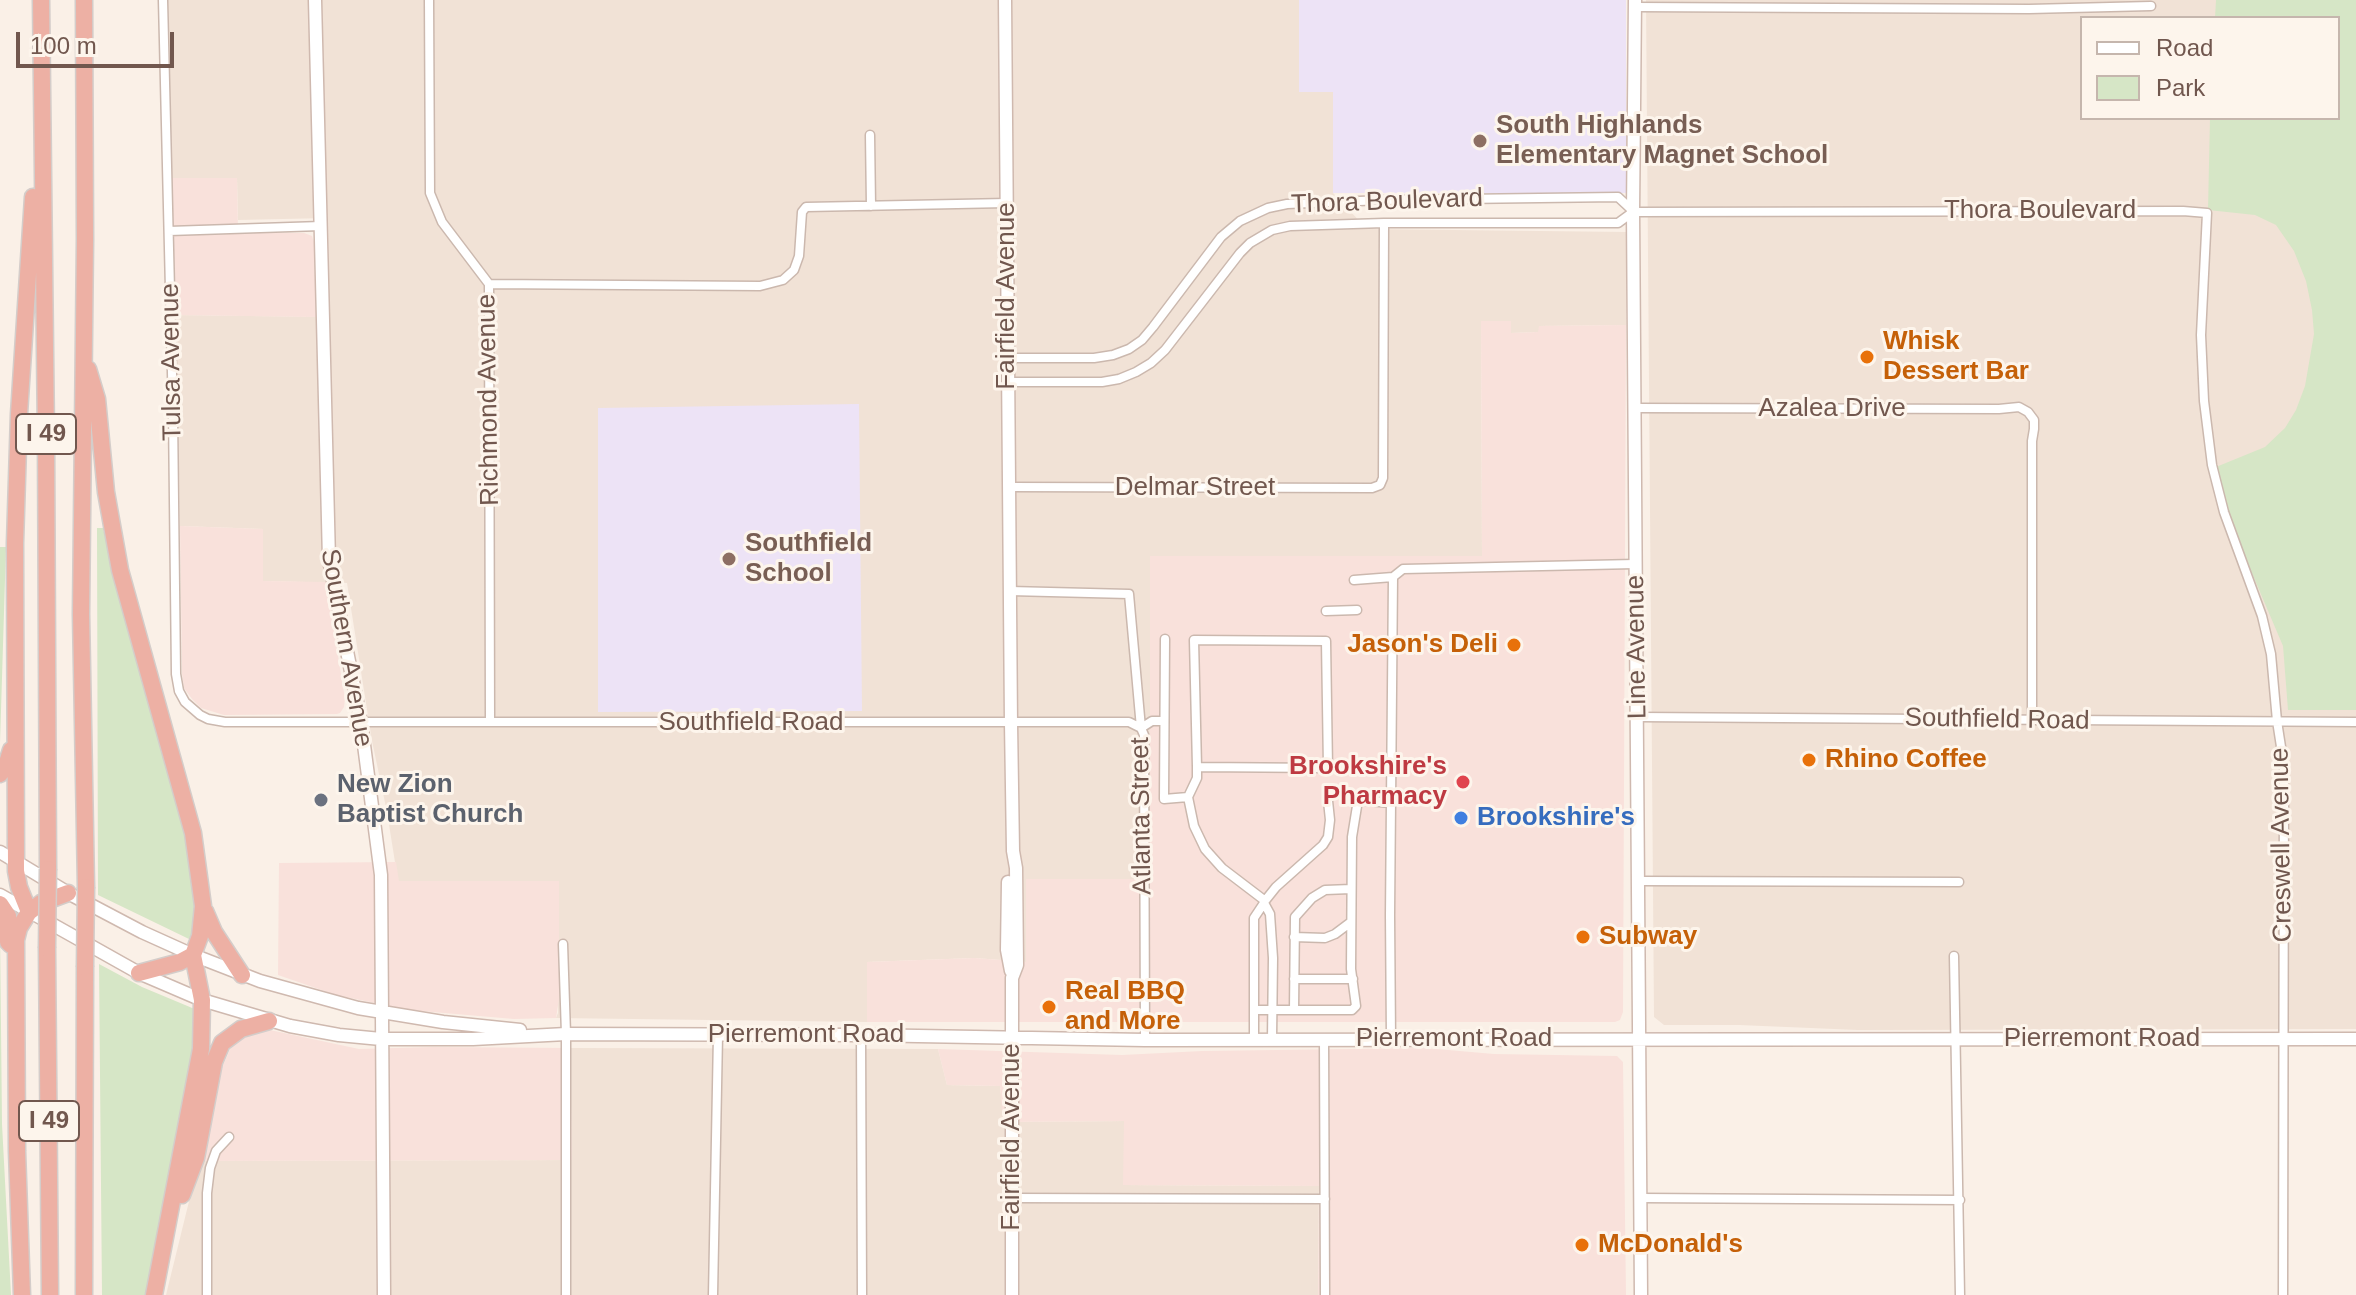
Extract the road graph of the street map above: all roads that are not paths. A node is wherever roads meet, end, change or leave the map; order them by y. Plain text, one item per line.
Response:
1 (41, 0) edge
2 (84, 0) edge
3 (163, 0) edge
4 (315, 0) edge
5 (429, 0) edge
6 (1005, 0) edge
7 (1635, 4) edge
8 (2151, 6) dead end
9 (42, 60) junction
10 (870, 135) dead end
11 (1007, 203) junction
12 (871, 206) junction
13 (1633, 212) junction
14 (2207, 213) joint
15 (1384, 223) junction
16 (321, 226) junction
17 (169, 231) junction
18 (489, 284) junction
19 (83, 353) junction
20 (1008, 358) junction
21 (1008, 382) junction
22 (1634, 408) junction
23 (1009, 487) junction
24 (1635, 564) junction
25 (1393, 577) junction
26 (1354, 580) dead end
27 (1010, 591) junction
28 (1357, 610) dead end
29 (1326, 611) dead end
30 (1165, 639) dead end
31 (200, 715) joint
32 (1638, 717) junction
33 (2032, 720) junction
34 (1164, 721) junction
35 (2277, 721) junction
36 (361, 722) junction
37 (490, 722) junction
38 (2356, 722) edge
39 (1011, 723) junction
40 (1141, 728) junction
41 (15, 733) junction
42 (1197, 767) junction
43 (0, 774) edge
44 (1188, 797) junction
45 (1328, 801) dead end
46 (1390, 803) junction
47 (0, 852) edge
48 (16, 861) junction
49 (1639, 881) junction
50 (1959, 882) dead end
51 (1351, 889) junction
52 (68, 893) junction
53 (0, 895) edge
54 (1264, 902) junction
55 (0, 904) edge
56 (203, 906) junction
57 (29, 912) junction
58 (1351, 922) junction
59 (1294, 937) junction
60 (563, 944) dead end
61 (16, 953) junction
62 (193, 955) junction
63 (1954, 956) dead end
64 (139, 973) junction
65 (242, 975) junction
66 (1294, 979) junction
67 (1353, 979) junction
68 (202, 1000) junction
69 (1254, 1010) junction
70 (1272, 1010) junction
71 (1294, 1010) junction
72 (381, 1012) junction
73 (269, 1021) junction
74 (551, 1034) junction
75 (566, 1034) junction
76 (718, 1035) junction
77 (861, 1035) junction
78 (1012, 1038) junction
79 (381, 1039) junction
80 (1254, 1039) junction
81 (1272, 1039) junction
82 (1324, 1039) junction
83 (1391, 1039) junction
84 (1640, 1039) junction
85 (2283, 1039) junction
86 (2356, 1039) edge
87 (1145, 1040) junction
88 (1956, 1040) junction
89 (229, 1137) dead end
90 (1012, 1198) junction
91 (1641, 1198) junction
92 (1325, 1199) junction
93 (1960, 1200) junction
94 (164, 1245) junction
95 (22, 1295) edge
96 (50, 1295) edge
97 (84, 1295) edge
98 (154, 1295) edge
99 (207, 1295) edge
100 (384, 1295) edge
101 (566, 1295) edge
102 (713, 1295) edge
103 (862, 1295) edge
104 (1012, 1295) edge
105 (1325, 1295) edge
106 (1641, 1295) edge
107 (1960, 1295) edge
108 (2283, 1295) edge

1 - 9 highway, I 49
2 - 19 highway, I 49
3 - 17 street, Tulsa Avenue
4 - 16 main road, Southern Avenue
5 - 18 street, Richmond Avenue
6 - 11 main road, Fairfield Avenue
7 - 8 street
7 - 13 main road, Line Avenue
9 - 41 highway
9 - 96 highway, I 49, bridge
10 - 12 street
11 - 12 street
11 - 20 main road, Fairfield Avenue
12 - 18 street
13 - 14 street, Thora Boulevard
13 - 15 street, Thora Boulevard
13 - 20 street, Thora Boulevard
13 - 22 main road, Line Avenue
14 - 35 street, Creswell Avenue
15 - 21 street, Thora Boulevard
15 - 23 street, Delmar Street
16 - 17 street
16 - 36 main road, Southern Avenue
17 - 31 street, Tulsa Avenue
18 - 37 street, Richmond Avenue
19 - 56 highway
19 - 97 highway, I 49, bridge
20 - 21 main road, Fairfield Avenue
21 - 23 main road, Fairfield Avenue
22 - 24 main road, Line Avenue
22 - 33 street, Azalea Drive
23 - 27 main road, Fairfield Avenue
24 - 25 street
24 - 32 main road, Line Avenue
25 - 26 street
25 - 46 street
27 - 39 main road, Fairfield Avenue
27 - 40 street, Atlanta Street
28 - 29 street
30 - 34 street
31 - 36 street, Southfield Road
32 - 33 street, Southfield Road
32 - 49 main road, Line Avenue
33 - 35 street, Southfield Road
34 - 40 street
34 - 44 street
35 - 38 street, Southfield Road
35 - 85 street, Creswell Avenue
36 - 37 street, Southfield Road
36 - 72 main road, Southern Avenue
37 - 39 street, Southfield Road
39 - 40 street, Southfield Road
39 - 78 main road, Fairfield Avenue
40 - 87 street, Atlanta Street
41 - 43 highway
41 - 48 highway
42 - 42 street
42 - 44 street
44 - 54 street
45 - 54 street
46 - 51 street
46 - 83 street
47 - 48 main road, Pierremont Road
48 - 52 main road, Pierremont Road
48 - 57 highway
49 - 50 street
49 - 84 main road, Line Avenue
51 - 58 street
51 - 59 street
52 - 57 highway
52 - 62 main road, Pierremont Road
53 - 57 main road, Pierremont Road
54 - 69 street
54 - 70 street
55 - 61 highway
56 - 62 highway
56 - 65 highway
57 - 61 highway
57 - 64 main road, Pierremont Road
58 - 59 street
58 - 67 street
59 - 66 street
60 - 75 street
61 - 95 highway
62 - 64 highway
62 - 65 main road, Pierremont Road
62 - 68 highway
63 - 88 street
64 - 68 main road, Pierremont Road
65 - 72 main road, Pierremont Road
66 - 67 street
66 - 71 street
67 - 71 street
68 - 73 main road, Pierremont Road
68 - 94 highway
69 - 70 street
69 - 80 street
70 - 71 street
70 - 81 street
72 - 74 main road, Pierremont Road
72 - 79 main road, Southern Avenue
73 - 79 main road, Pierremont Road
73 - 94 highway
74 - 75 main road, Pierremont Road
74 - 79 main road, Pierremont Road
75 - 76 main road, Pierremont Road
75 - 101 street
76 - 77 main road, Pierremont Road
76 - 102 street
77 - 78 main road, Pierremont Road
77 - 103 street
78 - 87 main road, Pierremont Road
78 - 90 main road, Fairfield Avenue
79 - 100 main road, Southern Avenue
80 - 81 main road, Pierremont Road
80 - 87 main road, Pierremont Road
81 - 82 main road, Pierremont Road
82 - 83 main road, Pierremont Road
82 - 92 street
83 - 84 main road, Pierremont Road
84 - 88 main road, Pierremont Road
84 - 91 main road, Line Avenue
85 - 86 main road, Pierremont Road
85 - 88 main road, Pierremont Road
85 - 108 street, Creswell Avenue
88 - 93 street
89 - 99 street
90 - 92 street
90 - 104 main road, Fairfield Avenue
91 - 93 street
91 - 106 main road, Line Avenue
92 - 105 street
93 - 107 street
94 - 98 highway

